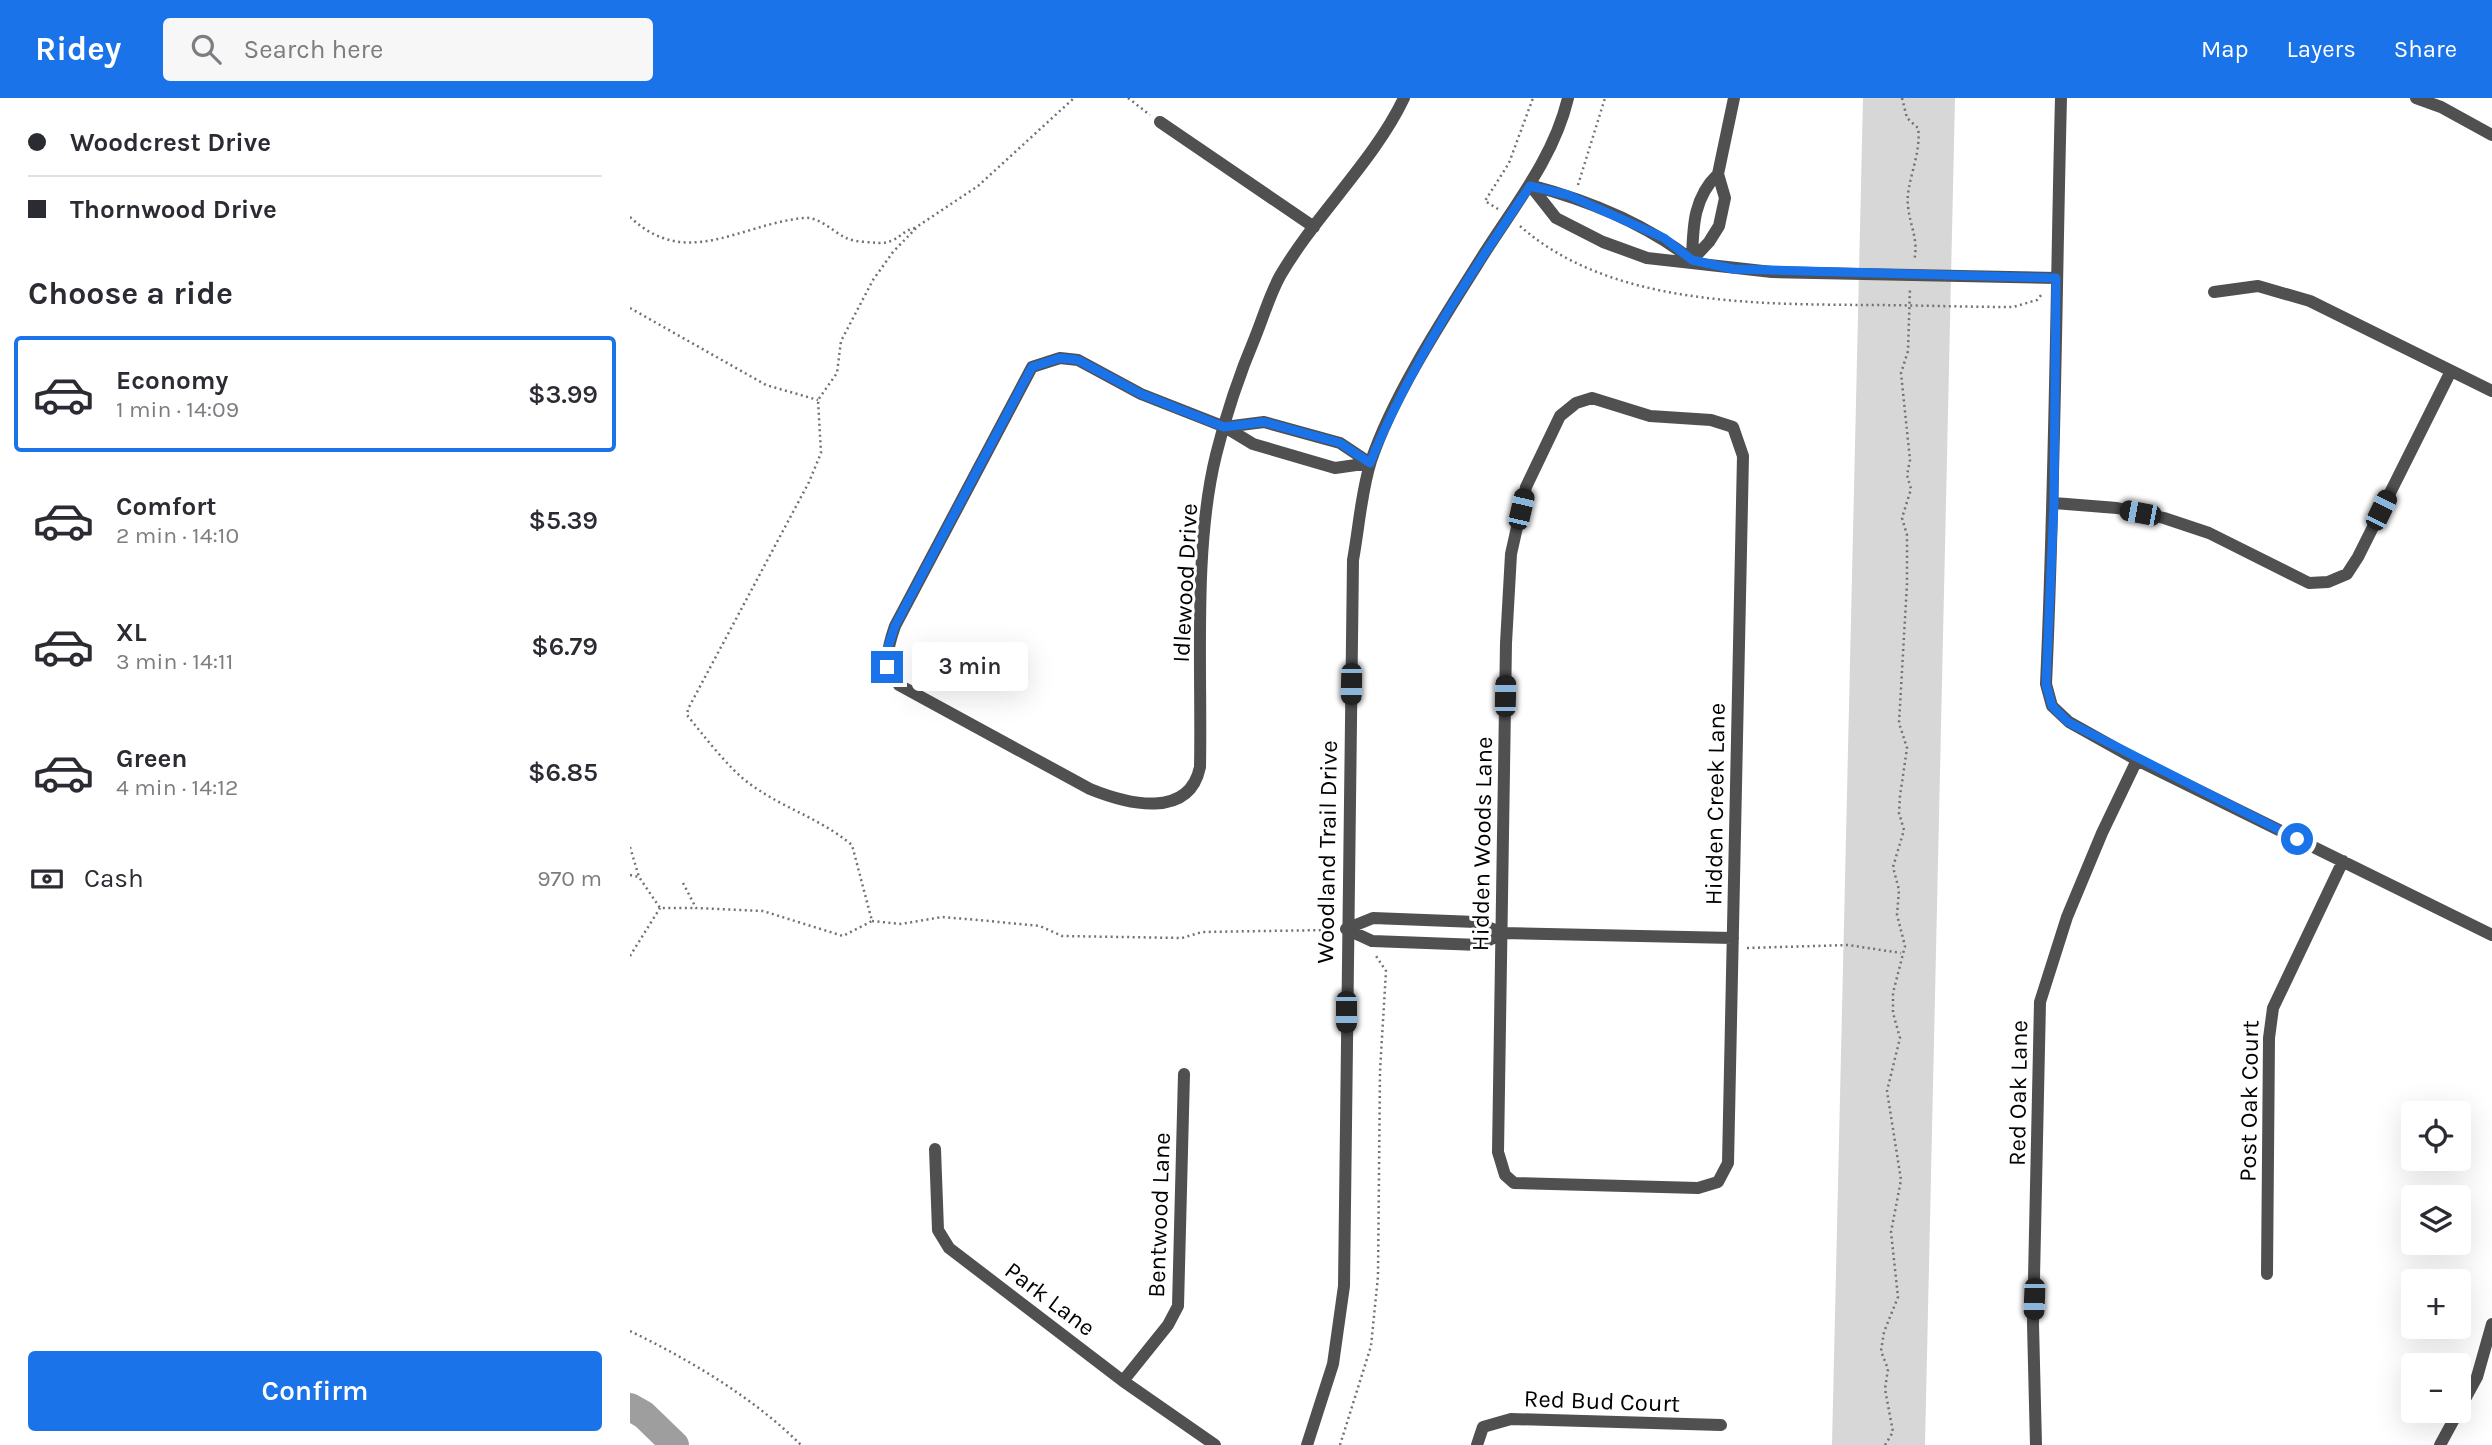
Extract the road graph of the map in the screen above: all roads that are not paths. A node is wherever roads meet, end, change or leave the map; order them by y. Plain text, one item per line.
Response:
1 (1404, 98) edge
2 (1568, 98) edge
3 (1734, 98) edge
4 (2061, 98) edge
5 (2416, 98) edge
6 (1160, 122) road end
7 (2492, 135) edge
8 (1718, 174) junction
9 (1530, 186) junction
10 (1314, 227) junction
11 (1692, 260) junction
12 (2056, 278) junction
13 (2214, 292) dead end
14 (2451, 371) junction
15 (2492, 391) edge
16 (1576, 403) joint
17 (1224, 427) junction
18 (1370, 463) junction
19 (2054, 503) junction
20 (2137, 760) junction
21 (2343, 861) junction
22 (1346, 929) junction
23 (1502, 933) junction
24 (2492, 935) edge
25 (1733, 943) junction
26 (1184, 1074) dead end
27 (935, 1149) dead end
28 (1718, 1181) joint
29 (2267, 1274) dead end
30 (2492, 1324) edge
31 (1124, 1381) junction
32 (1721, 1425) dead end
33 (1212, 1443) edge
34 (1226, 1445) edge
35 (1307, 1445) edge
36 (1477, 1445) edge
37 (2036, 1445) edge
38 (2440, 1445) edge

1 - 10 street, Idlewood Drive
2 - 9 street, Woodland Trail Drive
3 - 8 street
4 - 12 street
5 - 7 street
6 - 10 street
8 - 11 street
8 - 11 street
9 - 11 street
9 - 11 street
9 - 18 street, Woodland Trail Drive
10 - 17 street, Idlewood Drive
11 - 12 street
12 - 19 street
13 - 14 street
14 - 15 street
14 - 19 street
16 - 23 street, Hidden Woods Lane
16 - 25 street, Hidden Creek Lane
17 - 17 street, Idlewood Drive
17 - 18 street
17 - 18 street
18 - 22 street, Woodland Trail Drive
19 - 20 street
20 - 21 street
20 - 37 street, Red Oak Lane
21 - 24 street
21 - 29 street, Post Oak Court
22 - 23 street
22 - 23 street
22 - 35 street, Woodland Trail Drive
23 - 25 street
23 - 28 street, Hidden Woods Lane
25 - 28 street, Hidden Creek Lane
26 - 31 street, Bentwood Lane
27 - 31 street, Park Lane
30 - 38 street
31 - 33 street, Park Lane
32 - 36 street, Red Bud Court
33 - 34 street, Park Lane

